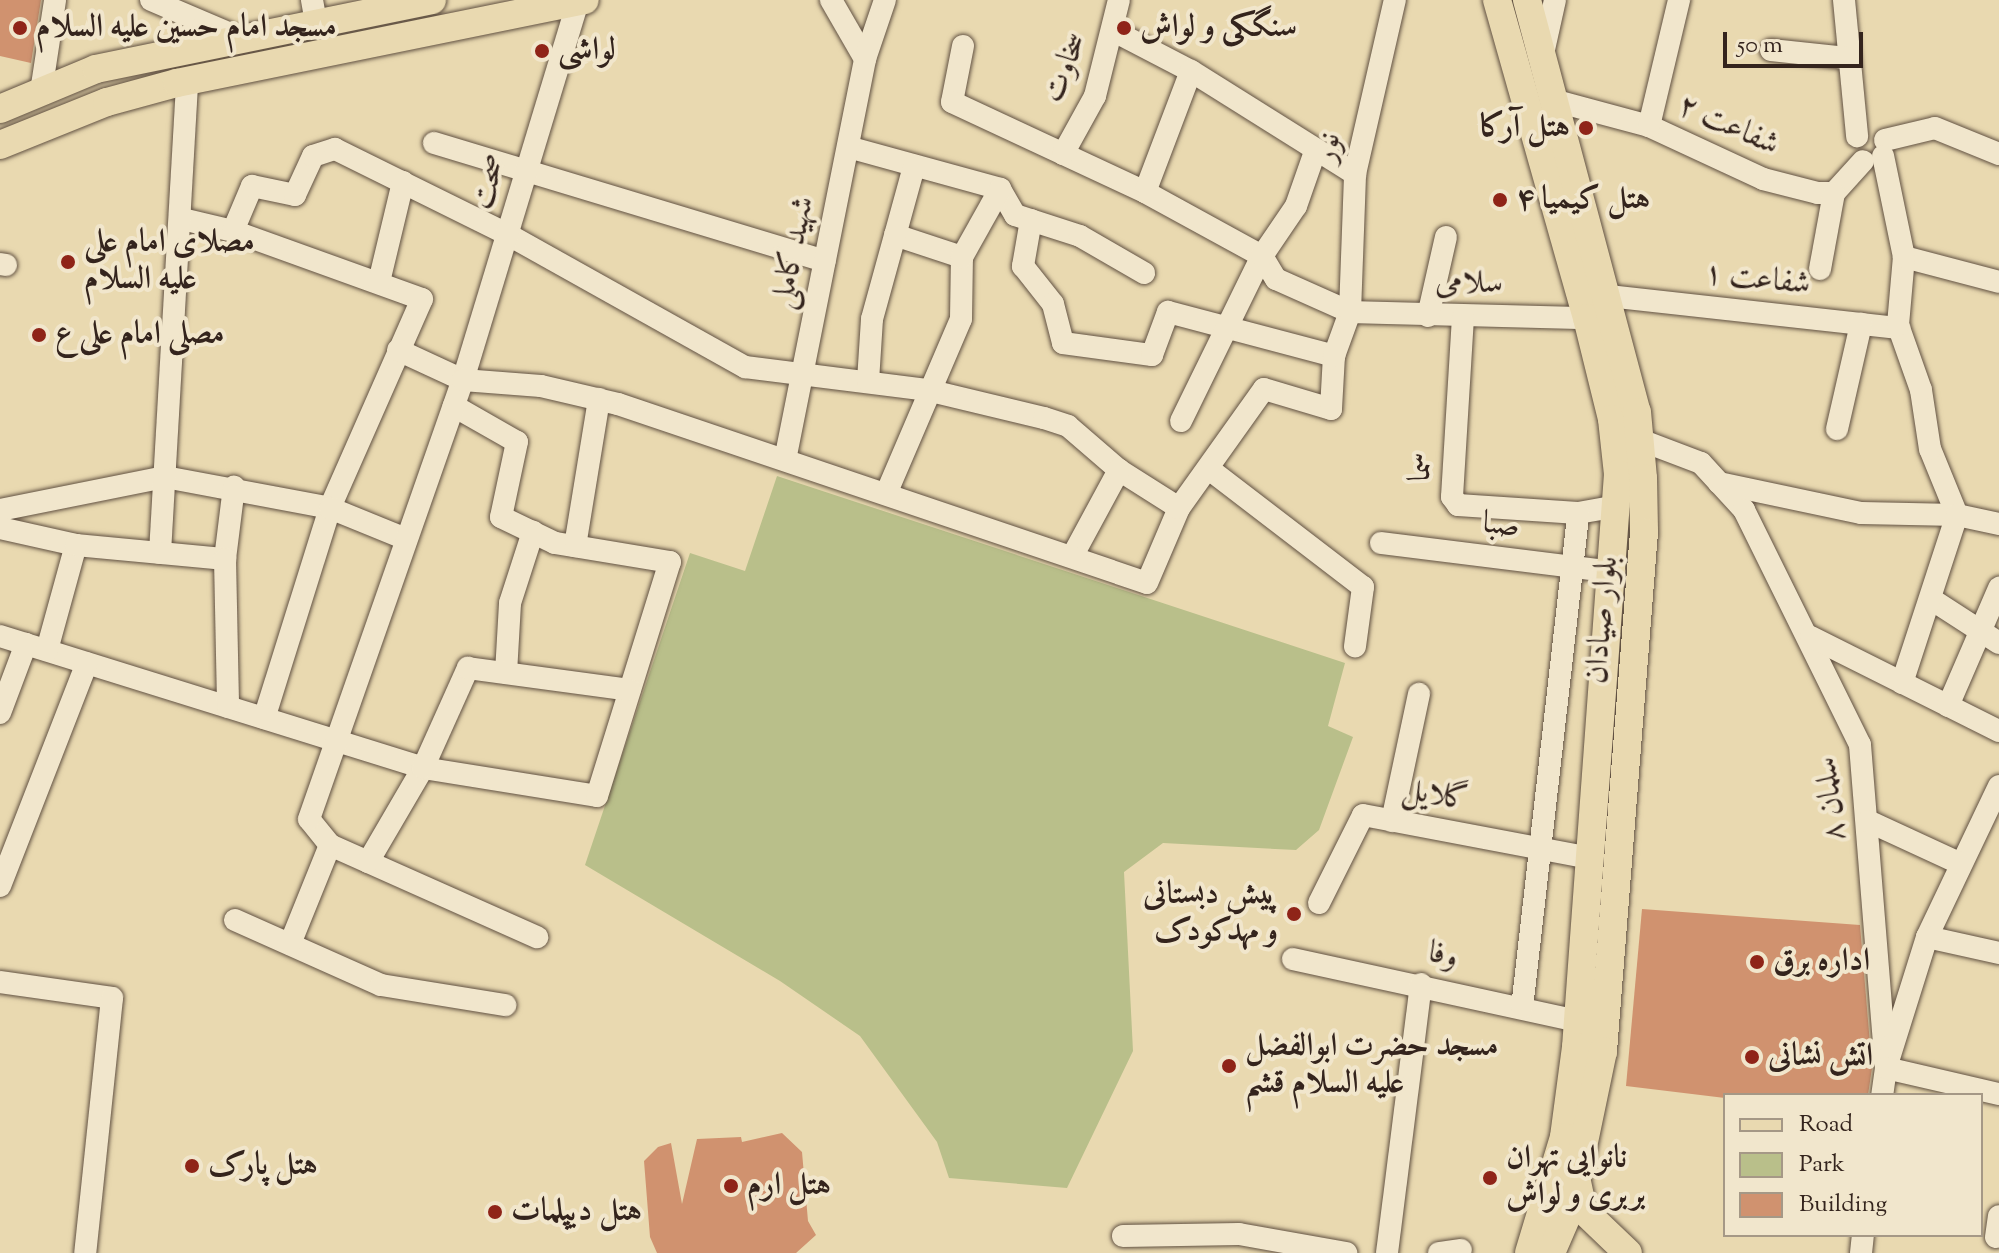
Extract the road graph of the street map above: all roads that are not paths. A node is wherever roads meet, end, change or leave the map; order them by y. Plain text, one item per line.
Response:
1 (55, 0) edge
2 (151, 0) edge
3 (432, 0) edge
4 (831, 0) edge
5 (885, 0) edge
6 (1119, 0) edge
7 (1395, 0) edge
8 (1497, 0) edge
9 (1527, 0) edge
10 (1555, 0) edge
11 (1679, 0) edge
12 (1844, 0) edge
13 (581, 1) edge
14 (314, 11) edge
15 (458, 13) edge
16 (1114, 31) junction
17 (240, 38) junction
18 (963, 46) dead end
19 (1771, 50) dead end
20 (1543, 54) junction
21 (1847, 58) junction
22 (865, 59) junction
23 (1191, 71) junction
24 (187, 81) junction
25 (41, 92) junction
26 (1556, 101) junction
27 (2, 106) edge
28 (1649, 126) junction
29 (434, 143) dead end
30 (0, 145) edge
31 (848, 147) junction
32 (1316, 149) junction
33 (1877, 152) junction
34 (1063, 154) junction
35 (1999, 154) edge
36 (914, 166) junction
37 (526, 171) junction
38 (1355, 174) junction
39 (403, 182) junction
40 (1000, 189) junction
41 (1145, 192) junction
42 (1834, 193) junction
43 (182, 219) junction
44 (1031, 220) junction
45 (233, 231) junction
46 (507, 234) junction
47 (895, 235) junction
48 (1446, 237) dead end
49 (1262, 256) junction
50 (962, 257) junction
51 (1904, 257) junction
52 (825, 261) junction
53 (1820, 269) dead end
54 (1144, 273) dead end
55 (379, 282) junction
56 (1999, 282) edge
57 (1608, 296) junction
58 (1350, 312) junction
59 (1428, 316) junction
60 (1463, 317) junction
61 (1587, 318) junction
62 (1861, 324) junction
63 (1227, 326) junction
64 (1899, 328) junction
65 (398, 350) junction
66 (1334, 356) junction
67 (802, 372) junction
68 (463, 380) junction
69 (868, 381) junction
70 (927, 390) junction
71 (599, 399) junction
72 (454, 406) junction
73 (1181, 421) dead end
74 (1837, 429) dead end
75 (1643, 441) junction
76 (785, 460) junction
77 (1209, 469) junction
78 (1119, 470) junction
79 (165, 477) junction
80 (1719, 483) junction
81 (234, 487) junction
82 (886, 494) junction
83 (1618, 506) junction
84 (330, 508) junction
85 (1179, 508) junction
86 (0, 510) edge
87 (1578, 513) junction
88 (1957, 515) junction
89 (1999, 524) edge
90 (0, 528) edge
91 (533, 532) junction
92 (406, 539) junction
93 (1381, 543) dead end
94 (76, 545) junction
95 (575, 546) junction
96 (160, 553) junction
97 (1073, 555) junction
98 (225, 559) junction
99 (1572, 567) junction
100 (1614, 572) junction
101 (1999, 588) edge
102 (1931, 599) junction
103 (0, 636) edge
104 (1811, 637) junction
105 (1990, 638) edge
106 (1355, 646) dead end
107 (36, 647) junction
108 (87, 663) junction
109 (506, 673) junction
110 (1902, 683) junction
111 (630, 690) junction
112 (1419, 694) dead end
113 (1948, 706) junction
114 (228, 707) junction
115 (0, 713) edge
116 (264, 718) junction
117 (1999, 731) edge
118 (334, 740) junction
119 (423, 768) junction
120 (1999, 786) edge
121 (1392, 821) junction
122 (1868, 821) junction
123 (330, 845) junction
124 (1540, 848) junction
125 (1591, 858) junction
126 (368, 862) junction
127 (1961, 864) junction
128 (2, 876) edge
129 (1319, 903) dead end
130 (235, 920) dead end
131 (537, 937) dead end
132 (1927, 937) junction
133 (290, 944) junction
134 (1999, 953) edge
135 (1293, 959) dead end
136 (0, 982) edge
137 (1421, 984) junction
138 (505, 1005) dead end
139 (1522, 1008) junction
140 (1586, 1039) junction
141 (1886, 1068) junction
142 (1882, 1093) edge
143 (1999, 1094) edge
144 (1577, 1179) junction
145 (1547, 1205) junction
146 (1123, 1236) dead end
147 (85, 1253) edge
148 (1346, 1253) edge
149 (1387, 1253) edge
150 (1507, 1253) edge
151 (1529, 1253) edge
152 (1551, 1253) edge
153 (1628, 1253) edge

1 - 25 street
2 - 17 street
3 - 14 main road
4 - 22 street
5 - 22 street, شهید کاملی
6 - 16 street, سخاوت
7 - 38 street, نور
8 - 61 main road, بلوار صیادان
9 - 20 main road, بلوار صیادان
10 - 20 street
11 - 28 street
12 - 21 street
13 - 15 main road
13 - 37 street, صحت
14 - 17 main road
15 - 24 main road
16 - 23 street
16 - 34 street, سخاوت
17 - 25 main road
18 - 34 street
19 - 21 street
20 - 26 main road, بلوار صیادان
21 - 33 street
22 - 31 street, شهید کاملی
23 - 32 street
23 - 41 street
24 - 30 main road
24 - 43 street
25 - 27 main road
26 - 28 street, شفاعت ۲
26 - 57 main road, بلوار صیادان
28 - 42 street, شفاعت ۲
29 - 37 street
31 - 36 street
31 - 52 street, شهید کاملی
32 - 38 street
32 - 49 street
33 - 35 street
33 - 42 street
33 - 51 street
34 - 41 street
36 - 40 street
36 - 47 street
37 - 46 street, صحت
37 - 52 street
38 - 58 street, نور
39 - 45 street
39 - 46 street
39 - 55 street
40 - 44 street
40 - 50 street
41 - 49 street
42 - 53 street
43 - 45 street
43 - 79 street
44 - 54 street
44 - 63 street
45 - 55 street
46 - 67 street
46 - 68 street, صحت
47 - 50 street
47 - 69 street
48 - 59 street
49 - 58 street
49 - 63 street
50 - 70 street
51 - 56 street
51 - 64 street
52 - 67 street, شهید کاملی
55 - 65 street
57 - 62 street, شفاعت ۱
57 - 75 main road, بلوار صیادان
58 - 59 street, سلامی
58 - 66 street, نور
59 - 60 street, سلامی
60 - 61 street, سلامی
60 - 87 street, سما
61 - 83 main road, بلوار صیادان
62 - 64 street, شفاعت ۱
62 - 74 street
63 - 66 street
63 - 73 street
64 - 88 street
65 - 68 street
65 - 84 street
66 - 77 street, نور
67 - 69 street
67 - 76 street, شهید کاملی
68 - 71 street
68 - 72 street, صحت
69 - 70 street
70 - 78 street
70 - 82 street
71 - 76 street
71 - 95 street
72 - 91 street
72 - 92 street, صحت
75 - 80 street, سلمان ۸
75 - 140 main road, بلوار صیادان
76 - 82 street
77 - 85 street
77 - 106 street
78 - 85 street
78 - 97 street
79 - 81 street
79 - 86 street
79 - 96 street
80 - 88 street
80 - 104 street, سلمان ۸
81 - 84 street
81 - 98 street
82 - 97 street
83 - 87 street, سما
83 - 100 main road, بلوار صیادان
84 - 92 street
84 - 116 street
85 - 97 street
87 - 99 street
88 - 89 street
88 - 102 street
90 - 94 street
91 - 95 street
91 - 109 street
92 - 118 street, صحت
93 - 99 street, صبا
94 - 96 street
94 - 107 street
95 - 111 street
96 - 98 street
98 - 114 street
99 - 100 street, صبا
99 - 124 street
100 - 125 main road, بلوار صیادان
101 - 105 street
102 - 105 street
102 - 110 street
103 - 107 street
104 - 110 street
104 - 122 street, سلمان ۸
105 - 113 street
107 - 108 street
107 - 115 street
108 - 114 street
108 - 128 street
109 - 111 street
109 - 119 street
110 - 113 street
111 - 119 street
112 - 121 street
113 - 117 street
114 - 116 street
116 - 118 street
118 - 119 street
118 - 123 street, صحت
119 - 126 street
120 - 127 street
121 - 124 street, گلایل
121 - 129 street, گلایل
122 - 127 street
122 - 141 street, سلمان ۸
123 - 126 street
123 - 133 street
124 - 125 street, گلایل
124 - 139 street
125 - 140 main road, بلوار صیادان
126 - 131 street
127 - 132 street
130 - 133 street
132 - 134 street
132 - 141 street
133 - 138 street
135 - 137 street, وفا
136 - 147 street
137 - 139 street, وفا
137 - 149 street
139 - 140 street, وفا
140 - 144 main road, بلوار صیادان
140 - 145 main road, بلوار صیادان
141 - 142 street, سلمان ۸
141 - 143 street
144 - 152 main road, بلوار صیادان
144 - 153 main road
145 - 150 main road
145 - 151 main road, بلوار صیادان
146 - 148 street

